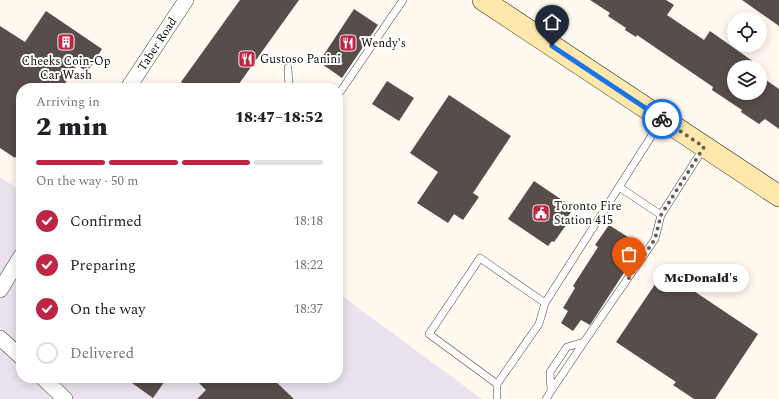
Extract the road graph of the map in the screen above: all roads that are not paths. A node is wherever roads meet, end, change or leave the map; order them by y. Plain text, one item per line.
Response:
1 (186, 0) edge
2 (403, 0) edge
3 (483, 0) edge
4 (288, 68) dead end
5 (131, 83) edge
6 (289, 83) edge
7 (343, 88) edge
8 (662, 119) junction
9 (704, 147) junction
10 (619, 187) junction
11 (779, 196) edge
12 (661, 215) junction
13 (16, 264) edge
14 (0, 290) edge
15 (545, 303) junction
16 (0, 338) edge
17 (584, 342) junction
18 (16, 352) edge
19 (48, 383) edge
20 (497, 384) junction
21 (551, 391) junction
22 (65, 399) edge
23 (497, 399) edge
24 (546, 399) edge

1 - 5 street, Taber Road
2 - 7 lane
3 - 8 main road
4 - 6 lane
8 - 9 main road
8 - 10 lane
9 - 11 main road
9 - 12 lane
10 - 12 lane
10 - 15 lane
12 - 17 lane
13 - 14 street
15 - 20 lane
15 - 20 lane
16 - 18 street
17 - 21 lane
17 - 21 lane
19 - 22 street
20 - 23 lane
21 - 24 lane

